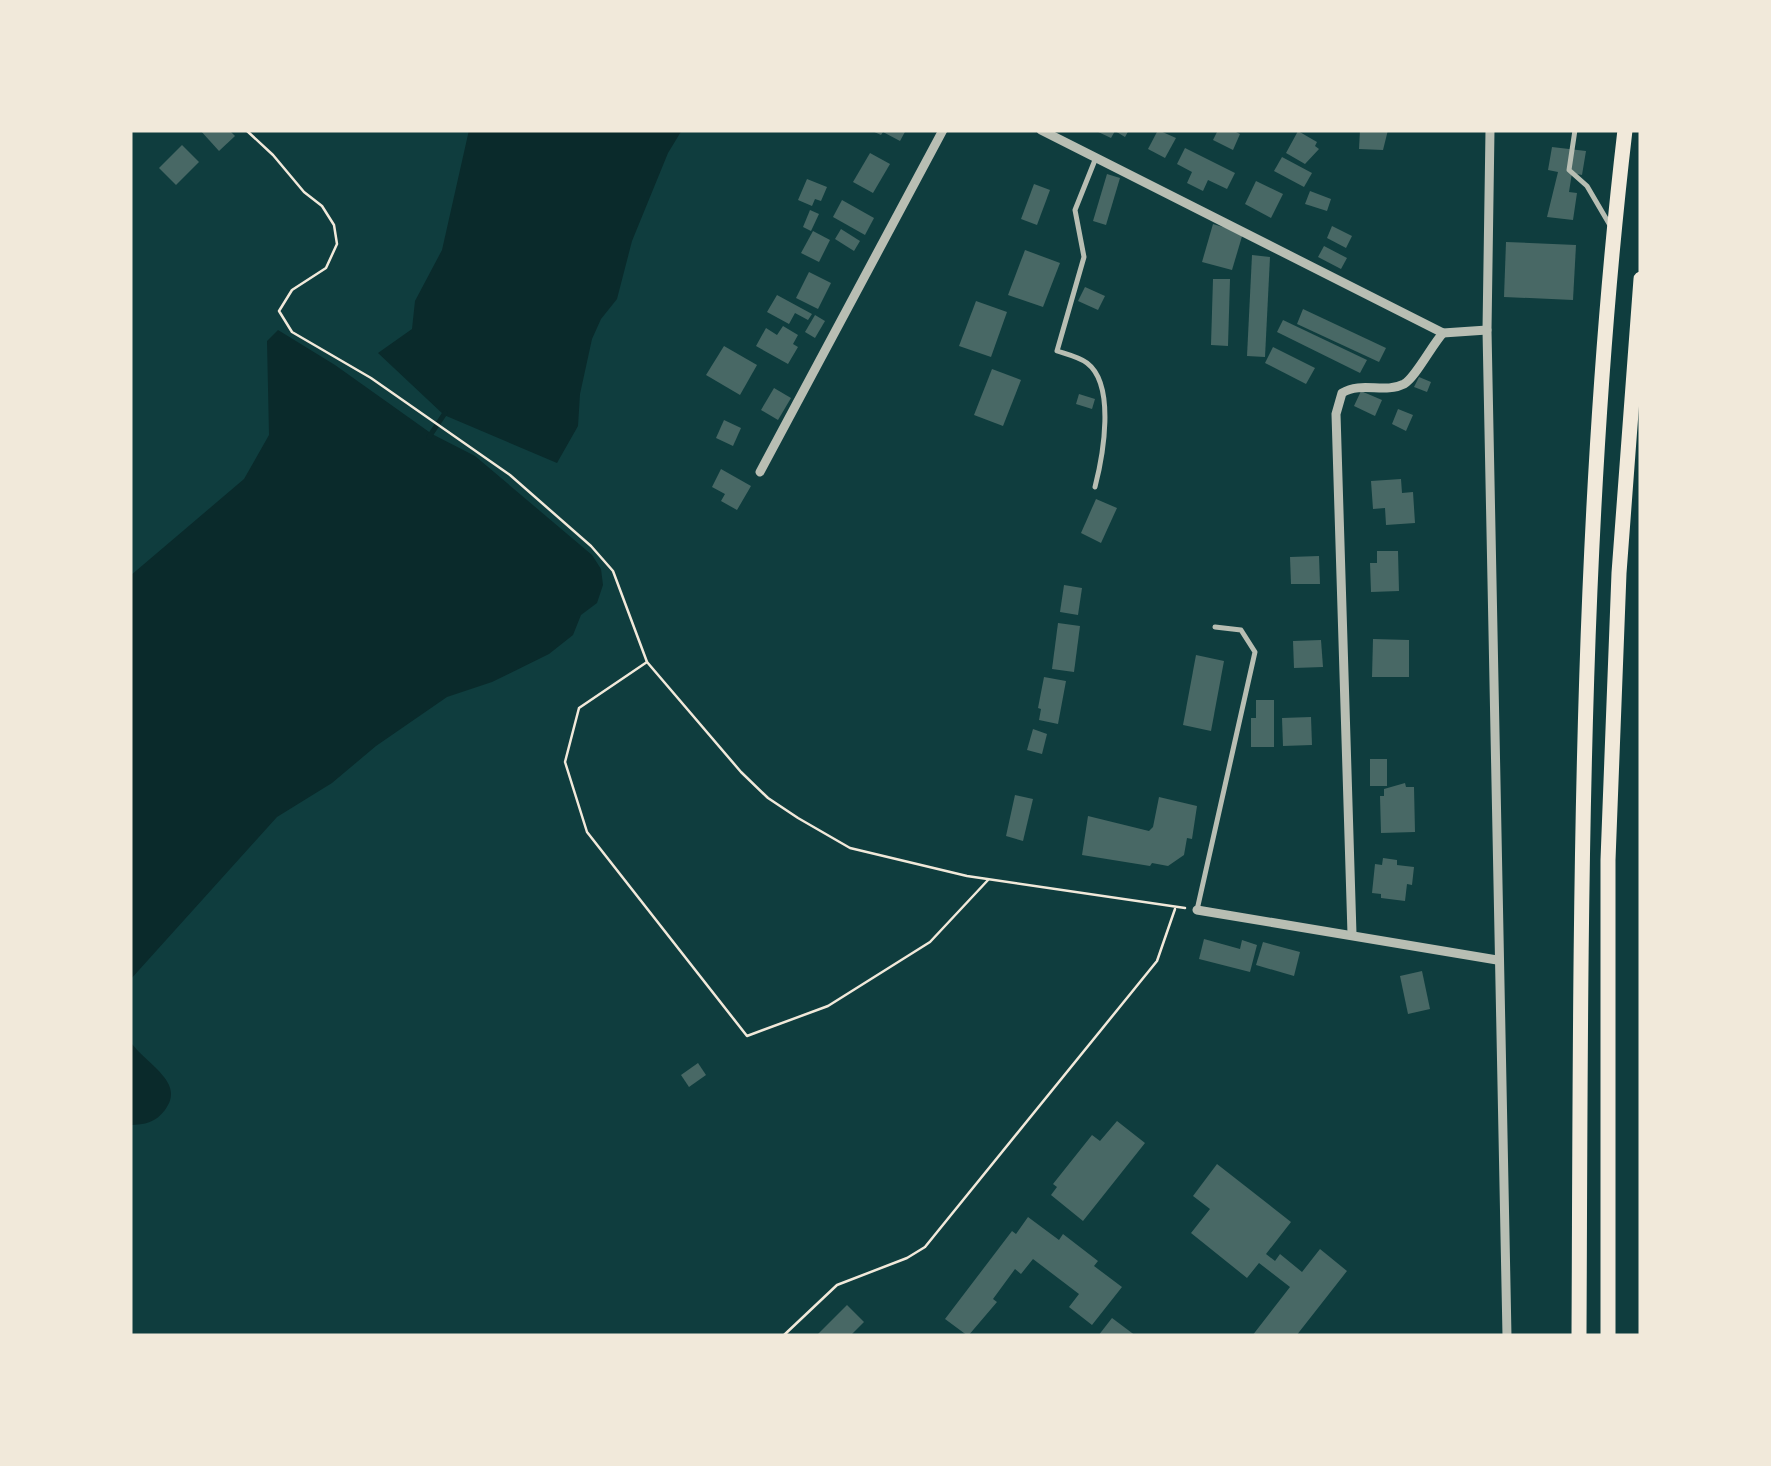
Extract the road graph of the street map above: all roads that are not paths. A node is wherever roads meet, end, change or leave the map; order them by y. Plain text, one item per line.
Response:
1 (943, 130) edge
2 (1041, 130) edge
3 (1490, 130) edge
4 (1575, 130) edge
5 (1626, 130) edge
6 (1096, 157) junction
7 (1614, 232) junction
8 (1641, 278) edge
9 (1487, 330) junction
10 (1443, 332) junction
11 (1635, 438) edge
12 (760, 472) dead end
13 (1096, 486) dead end
14 (1215, 627) dead end
15 (1198, 910) joint
16 (1352, 934) junction
17 (1497, 960) junction
18 (1507, 1336) edge
19 (1580, 1336) edge
20 (1608, 1336) edge

1 - 12 street
2 - 6 street
3 - 9 street
4 - 7 lane
5 - 7 highway
6 - 10 street
6 - 13 lane
7 - 19 highway
8 - 11 highway
9 - 10 street
9 - 17 street
10 - 16 street
11 - 20 highway
14 - 15 lane
15 - 16 street
16 - 17 street
17 - 18 street

